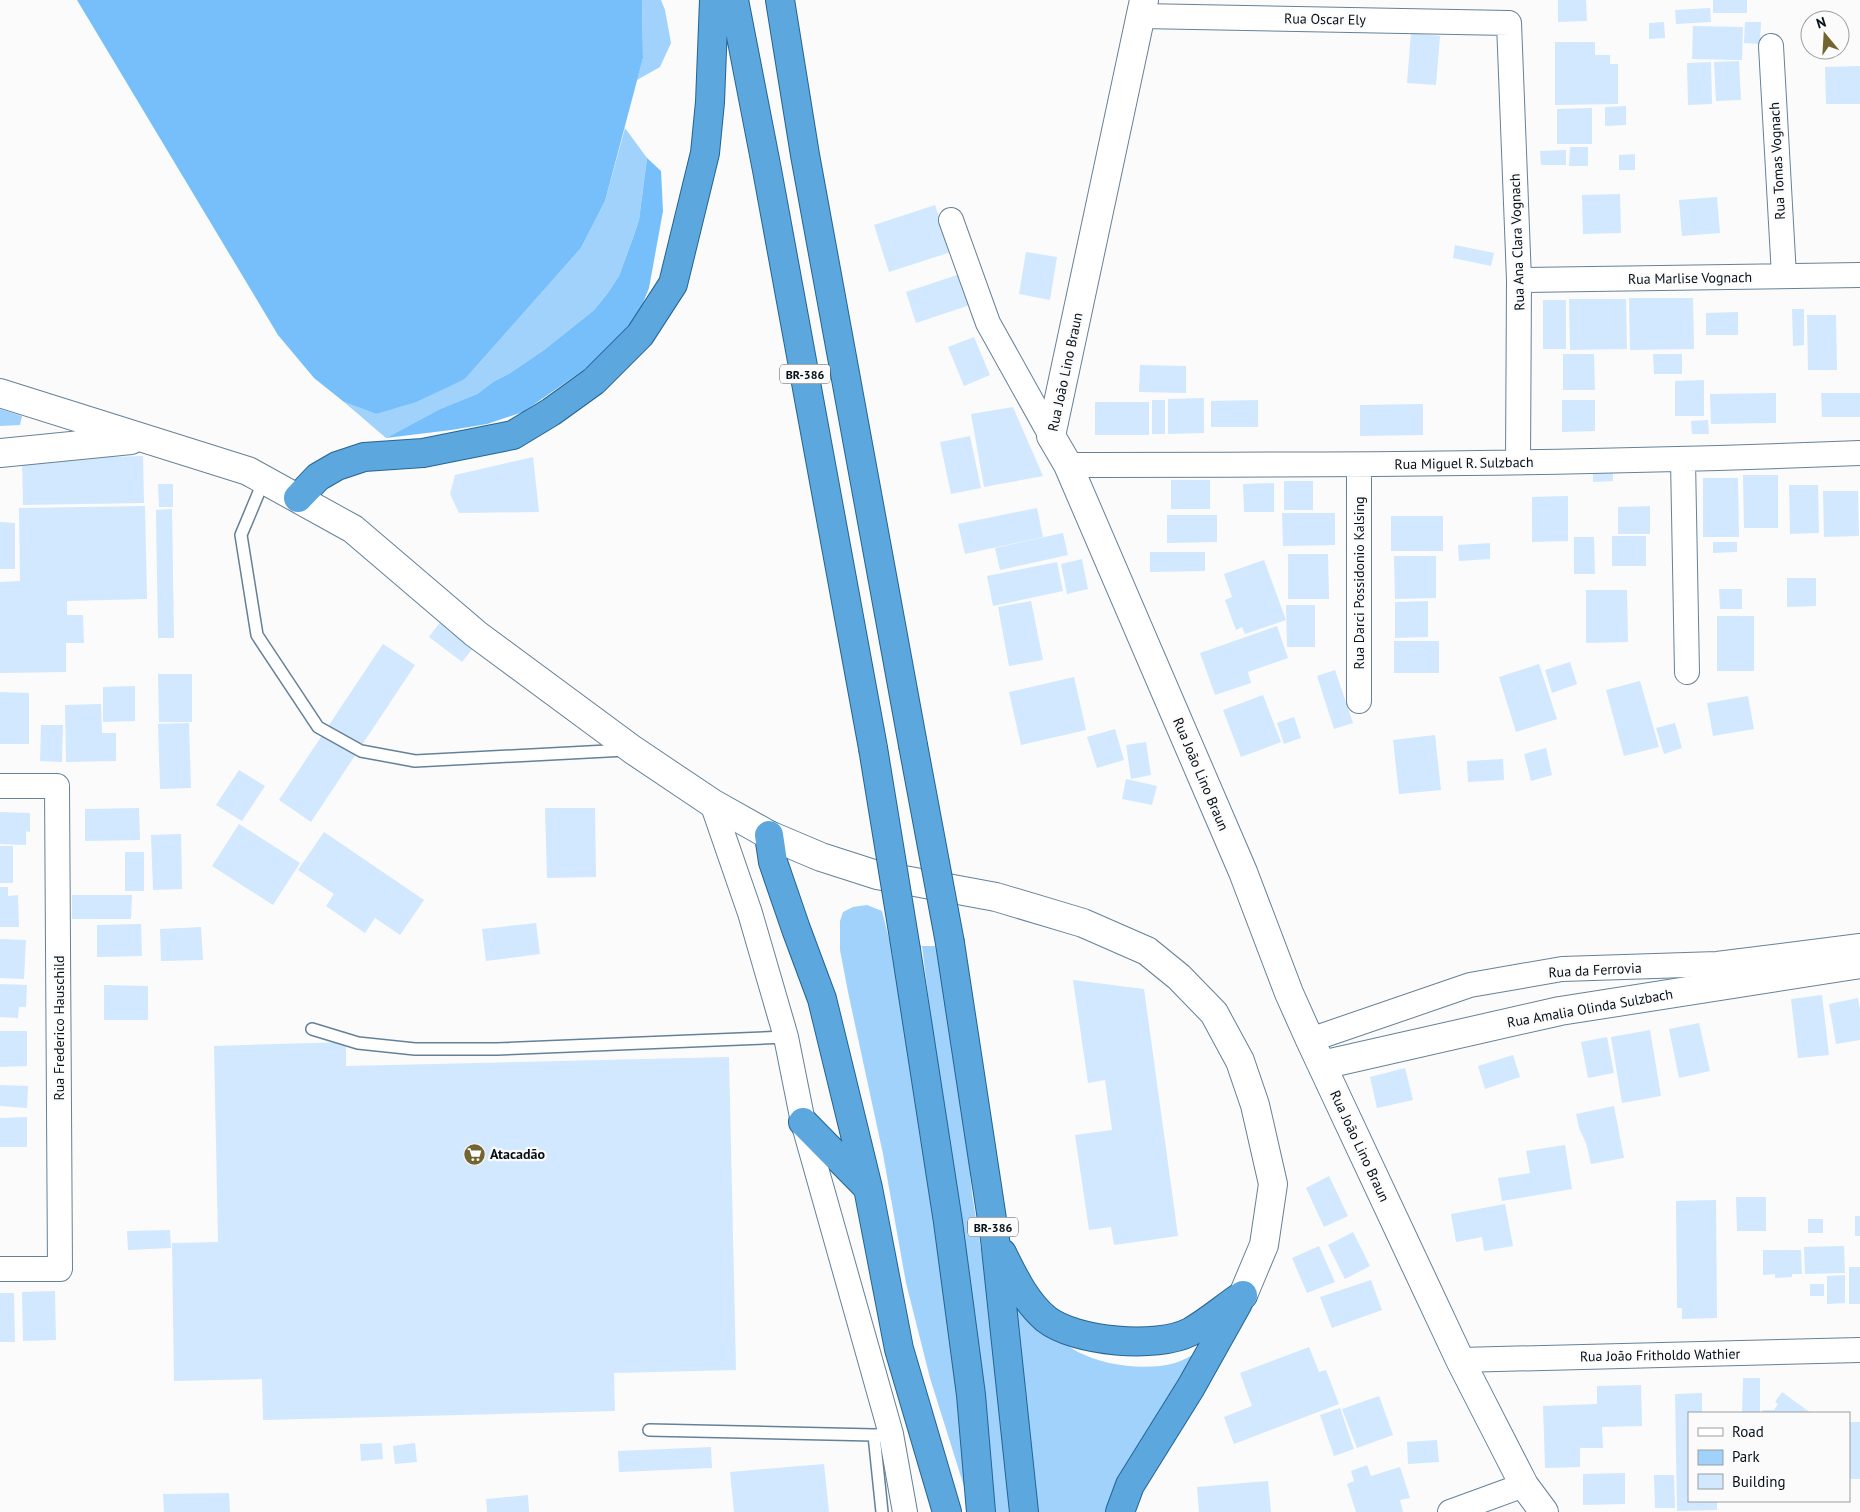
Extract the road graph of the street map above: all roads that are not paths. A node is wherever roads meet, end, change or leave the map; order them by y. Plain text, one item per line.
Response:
1 (714, 0) edge
2 (734, 0) edge
3 (780, 0) edge
4 (1143, 8) edge
5 (1508, 23) joint
6 (1771, 46) dead end
7 (951, 220) dead end
8 (1860, 275) edge
9 (1784, 276) junction
10 (1519, 280) junction
11 (0, 393) edge
12 (1051, 436) junction
13 (143, 439) junction
14 (0, 453) edge
15 (1860, 453) edge
16 (1683, 460) junction
17 (1518, 462) junction
18 (1068, 465) junction
19 (1359, 465) junction
20 (265, 480) junction
21 (298, 498) junction
22 (1688, 672) dead end
23 (1359, 701) dead end
24 (633, 750) junction
25 (0, 786) edge
26 (712, 803) junction
27 (769, 836) junction
28 (1860, 946) edge
29 (1860, 964) edge
30 (312, 1030) dead end
31 (786, 1037) junction
32 (1310, 1040) junction
33 (1322, 1065) junction
34 (803, 1122) junction
35 (868, 1188) junction
36 (995, 1239) junction
37 (0, 1269) edge
38 (1242, 1295) junction
39 (1860, 1350) edge
40 (1460, 1360) junction
41 (650, 1430) dead end
42 (882, 1434) junction
43 (1524, 1485) junction
44 (882, 1512) edge
45 (905, 1512) edge
46 (947, 1512) edge
47 (981, 1512) edge
48 (1024, 1512) edge
49 (1120, 1512) edge
50 (1450, 1512) edge
51 (1544, 1512) edge

1 - 21 highway
2 - 47 highway, BR-386, bridge
3 - 36 highway, BR-386, bridge
4 - 5 street, Rua Oscar Ely
4 - 12 street, Rua João Lino Braun
5 - 10 street, Rua Ana Clara Vognach
6 - 9 street, Rua Tomas Vognach
7 - 12 street
8 - 9 street, Rua Marlise Vognach
9 - 10 street, Rua Marlise Vognach
10 - 17 street, Rua Ana Clara Vognach
11 - 13 street
12 - 18 street, Rua João Lino Braun
13 - 14 street
13 - 20 street
15 - 16 street, Rua Miguel R. Sulzbach
16 - 17 street, Rua Miguel R. Sulzbach
16 - 22 street
17 - 19 street, Rua Miguel R. Sulzbach
18 - 19 street, Rua Miguel R. Sulzbach
18 - 32 street, Rua João Lino Braun
19 - 23 street, Rua Darci Possidonio Kalsing
20 - 21 street
20 - 24 lane
21 - 24 street
24 - 26 street
25 - 37 street, Rua Frederico Hauschild
26 - 27 street
26 - 31 street
27 - 35 highway
27 - 38 street
28 - 32 street, Rua da Ferrovia
29 - 33 street, Rua Amalia Olinda Sulzbach
30 - 31 lane
31 - 34 street
32 - 33 street, Rua João Lino Braun
33 - 40 street, Rua João Lino Braun
34 - 35 highway
34 - 42 street
35 - 46 highway
36 - 38 highway
36 - 48 highway, BR-386
38 - 49 highway
39 - 40 street, Rua João Fritholdo Wathier
40 - 43 street, Rua João Lino Braun
41 - 42 lane
42 - 44 lane
42 - 45 street
43 - 50 street
43 - 51 street, Rua João Lino Braun

